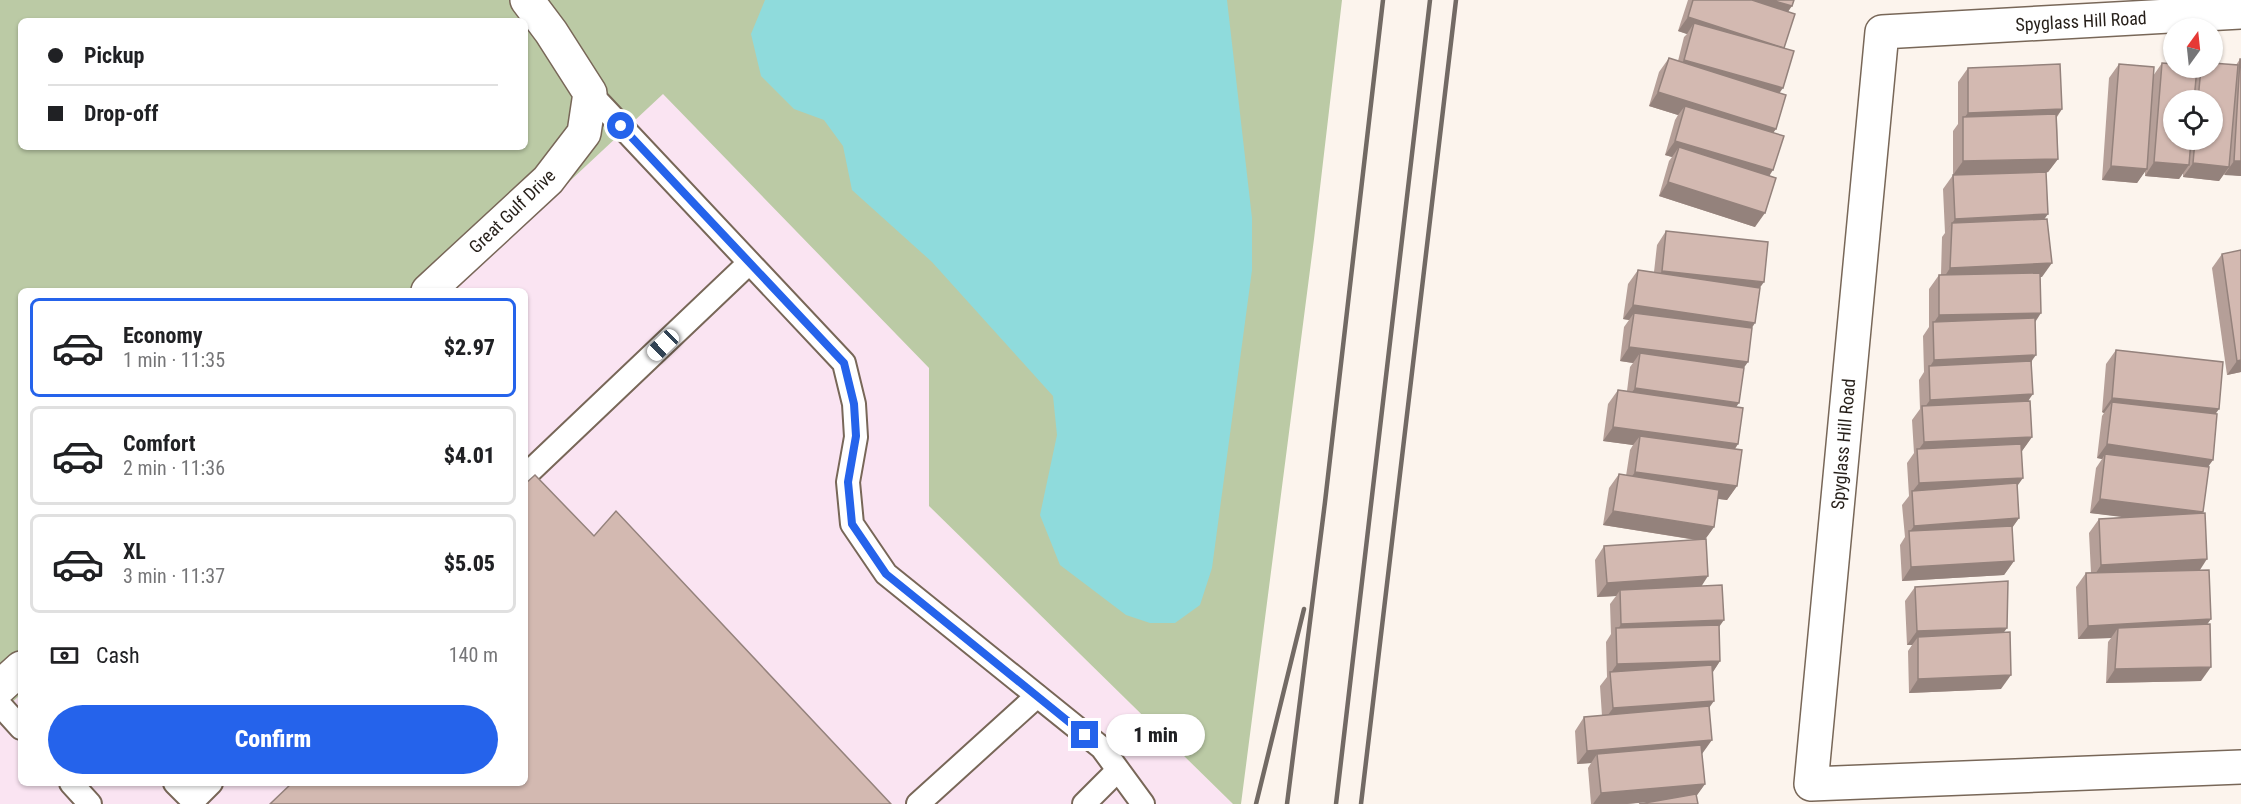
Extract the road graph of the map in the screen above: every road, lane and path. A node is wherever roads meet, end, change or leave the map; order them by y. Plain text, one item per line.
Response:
1 (527, 0) edge
2 (2241, 12) edge
3 (590, 93) junction
4 (749, 263) junction
5 (431, 288) edge
6 (528, 473) edge
7 (18, 671) edge
8 (0, 687) edge
9 (1037, 696) junction
10 (0, 705) edge
11 (18, 725) edge
12 (2241, 766) edge
13 (1117, 771) junction
14 (74, 786) edge
15 (178, 786) edge
16 (208, 786) edge
17 (90, 804) edge
18 (918, 804) edge
19 (1084, 804) edge
20 (1143, 804) edge

1 - 3 street
2 - 12 street, Spyglass Hill Road
3 - 4 lane
3 - 5 street, Great Gulf Drive
4 - 6 lane
4 - 9 lane
7 - 8 street
9 - 13 lane
9 - 18 lane
10 - 11 lane
13 - 19 lane
13 - 20 lane
14 - 17 lane
15 - 16 lane

